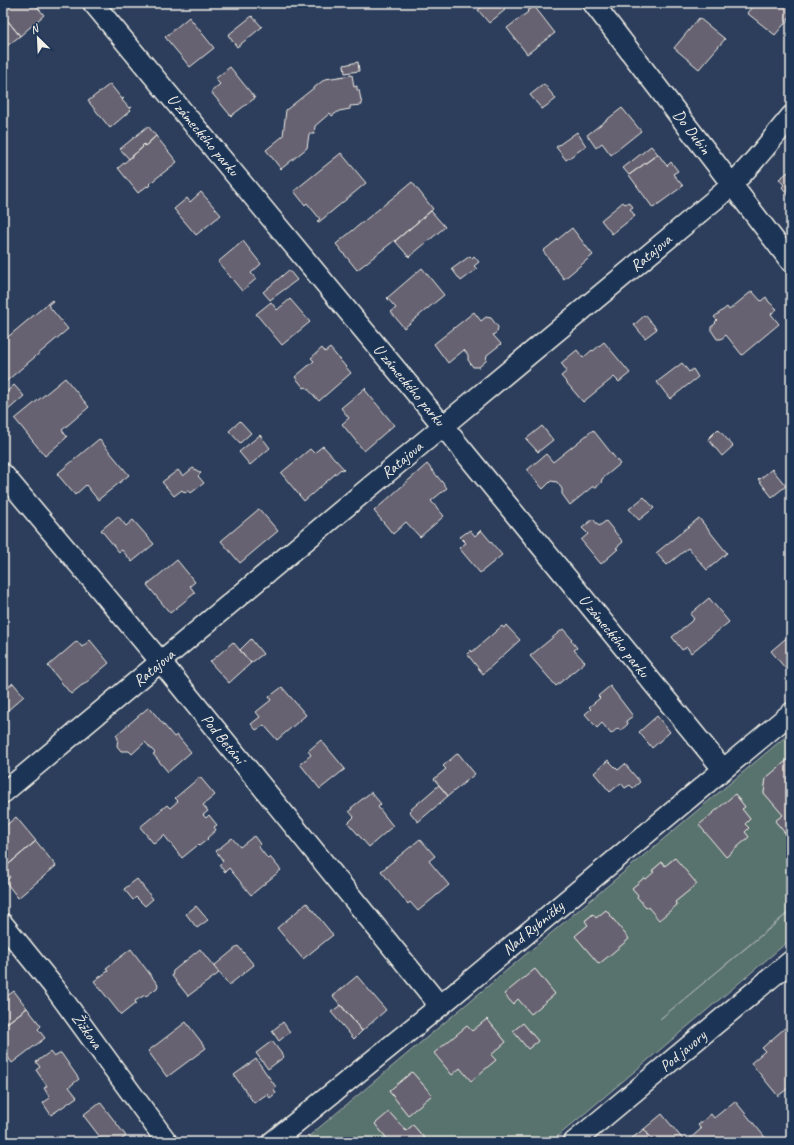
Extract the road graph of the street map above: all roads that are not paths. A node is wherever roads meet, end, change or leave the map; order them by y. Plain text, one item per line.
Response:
1 (93, 3) edge
2 (593, 3) edge
3 (791, 116) edge
4 (732, 185) junction
5 (791, 262) edge
6 (443, 426) junction
7 (3, 474) edge
8 (161, 662) junction
9 (791, 713) edge
10 (723, 769) junction
11 (3, 793) edge
12 (3, 924) edge
13 (791, 960) edge
14 (440, 1006) junction
15 (167, 1142) edge
16 (272, 1142) edge
17 (574, 1142) edge

1 - 6 street, U zámeckého parku
2 - 4 street, Do Dubin
3 - 4 street, Ratajova
4 - 5 street, Do Dubin
4 - 6 street, Ratajova
6 - 8 street, Ratajova
6 - 10 street, U zámeckého parku
7 - 8 street, Pod Betání
8 - 11 street, Ratajova
8 - 14 street, Pod Betání
9 - 10 street, Nad Rybníčky
10 - 14 street, Nad Rybníčky
12 - 15 street, Žižkova
13 - 17 street, Pod javory
14 - 16 street, Nad Rybníčky

